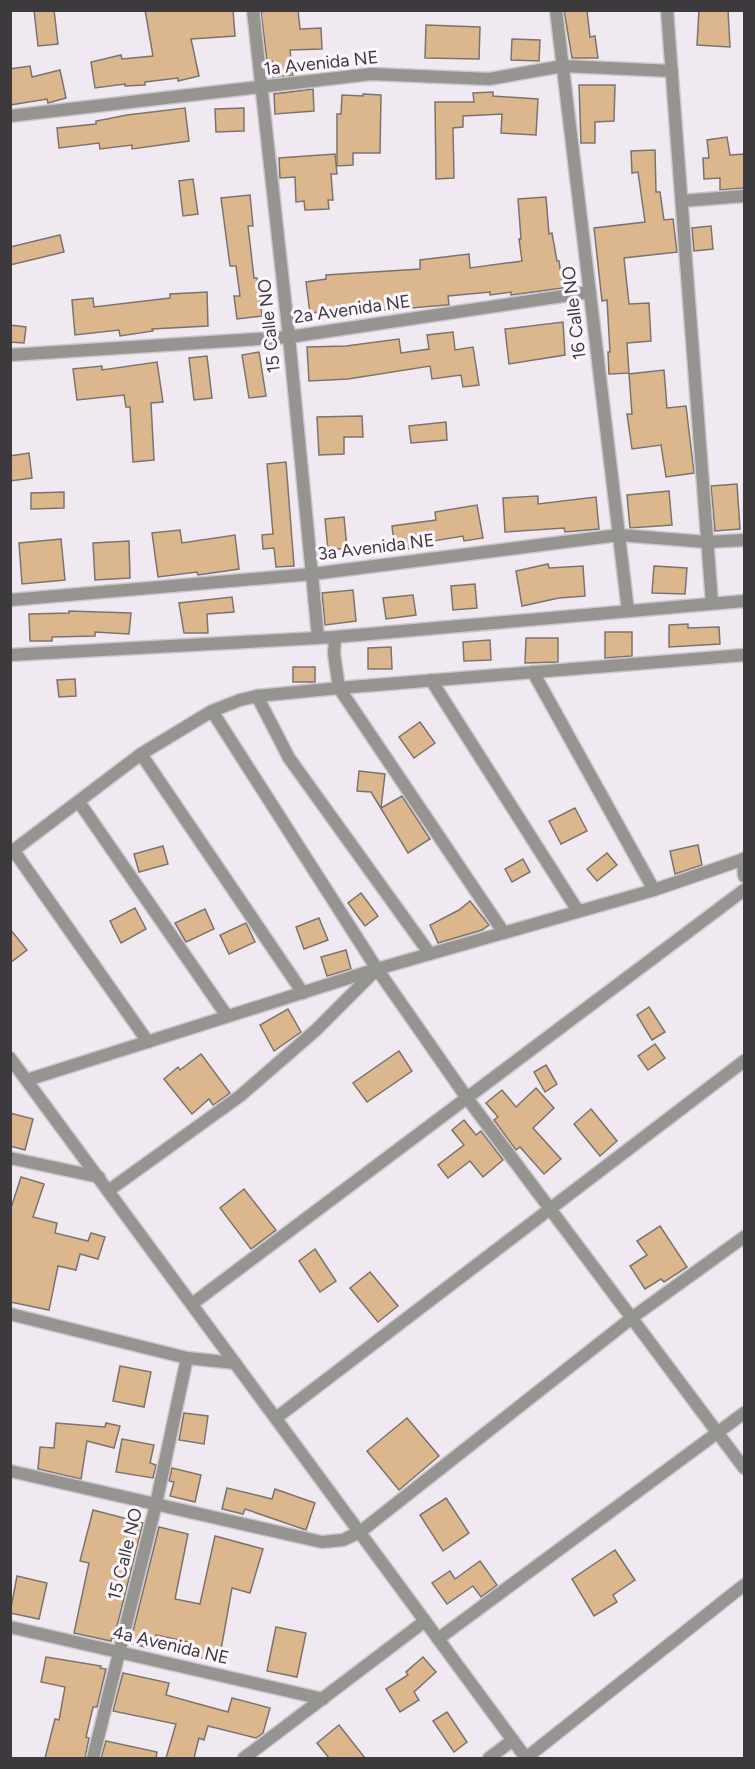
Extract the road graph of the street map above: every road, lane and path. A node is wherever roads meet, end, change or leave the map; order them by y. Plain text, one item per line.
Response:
1 (253, 10) edge
2 (556, 10) edge
3 (668, 10) edge
4 (563, 66) junction
5 (672, 71) junction
6 (262, 87) junction
7 (10, 116) edge
8 (744, 196) edge
9 (682, 201) junction
10 (590, 292) junction
11 (289, 337) junction
12 (10, 355) edge
13 (619, 535) junction
14 (744, 540) edge
15 (707, 542) junction
16 (312, 574) junction
17 (10, 600) edge
18 (744, 601) edge
19 (712, 603) junction
20 (628, 611) junction
21 (335, 636) junction
22 (318, 637) junction
23 (744, 655) edge
24 (10, 656) edge
25 (533, 672) junction
26 (431, 681) junction
27 (339, 688) junction
28 (257, 696) junction
29 (212, 711) junction
30 (141, 754) junction
31 (79, 802) junction
32 (12, 852) edge
33 (744, 859) edge
34 (744, 876) edge
35 (654, 890) junction
36 (744, 890) edge
37 (578, 911) junction
38 (504, 933) junction
39 (430, 954) junction
40 (377, 969) junction
41 (303, 993) junction
42 (227, 1017) junction
43 (148, 1042) junction
44 (10, 1058) edge
45 (744, 1061) edge
46 (27, 1080) junction
47 (467, 1098) junction
48 (10, 1158) edge
49 (99, 1178) junction
50 (108, 1191) junction
51 (551, 1210) junction
52 (744, 1237) edge
53 (192, 1304) junction
54 (10, 1314) edge
55 (633, 1317) junction
56 (187, 1358) junction
57 (235, 1363) junction
58 (744, 1413) edge
59 (276, 1418) junction
60 (718, 1432) junction
61 (744, 1468) edge
62 (10, 1471) edge
63 (156, 1504) junction
64 (360, 1532) junction
65 (744, 1585) edge
66 (425, 1621) junction
67 (10, 1627) edge
68 (438, 1639) junction
69 (120, 1652) junction
70 (323, 1698) junction
71 (513, 1740) junction
72 (93, 1758) edge
73 (244, 1758) edge
74 (489, 1758) edge
75 (526, 1758) edge

1 - 6 street, 15 Calle NO
2 - 4 street, 16 Calle NO
3 - 5 street
4 - 5 street, 1a Avenida NE
4 - 6 street, 1a Avenida NE
4 - 10 street, 16 Calle NO
5 - 9 street
6 - 7 street, 1a Avenida NE
6 - 11 street, 15 Calle NO
8 - 9 street
9 - 15 street
10 - 11 street, 2a Avenida NE
10 - 13 street, 16 Calle NO
11 - 12 street, 2a Avenida NE
11 - 16 street, 15 Calle NO
13 - 15 street, 3a Avenida NE
13 - 16 street, 3a Avenida NE
13 - 20 street, 16 Calle NO
14 - 15 street, 3a Avenida NE
15 - 19 street
16 - 17 street, 3a Avenida NE
16 - 22 street, 15 Calle NO
18 - 19 street
19 - 20 street
20 - 21 street
21 - 22 street
21 - 27 street
22 - 24 street
23 - 25 street
25 - 26 street
25 - 35 street
26 - 27 street
26 - 37 street
27 - 28 street
27 - 38 street
28 - 29 street
28 - 39 street
29 - 30 street
29 - 40 street
30 - 31 street
30 - 41 street
31 - 32 street
31 - 42 street
32 - 43 street
33 - 34 street
33 - 35 street
35 - 37 street
36 - 47 street
37 - 38 street
38 - 39 street
39 - 40 street
40 - 41 street
40 - 47 street
40 - 50 street
41 - 42 street
42 - 43 street
43 - 46 street
44 - 46 street
45 - 51 street
46 - 49 street
47 - 51 street
47 - 53 street
48 - 49 street
49 - 50 street
50 - 53 street
51 - 55 street
51 - 59 street
52 - 55 street
53 - 57 street
54 - 56 street
55 - 60 street
55 - 64 street
56 - 57 street
56 - 63 street, 15 Calle NO
57 - 59 street
58 - 60 street
59 - 64 street
60 - 61 street
60 - 68 street
62 - 63 street
63 - 64 street
63 - 69 street, 15 Calle NO
64 - 66 street
65 - 75 street
66 - 68 street
66 - 70 street
67 - 69 street, 4a Avenida NE
68 - 71 street
69 - 70 street, 4a Avenida NE
69 - 72 street, 15 Calle NO
70 - 73 street
71 - 74 street
71 - 75 street

